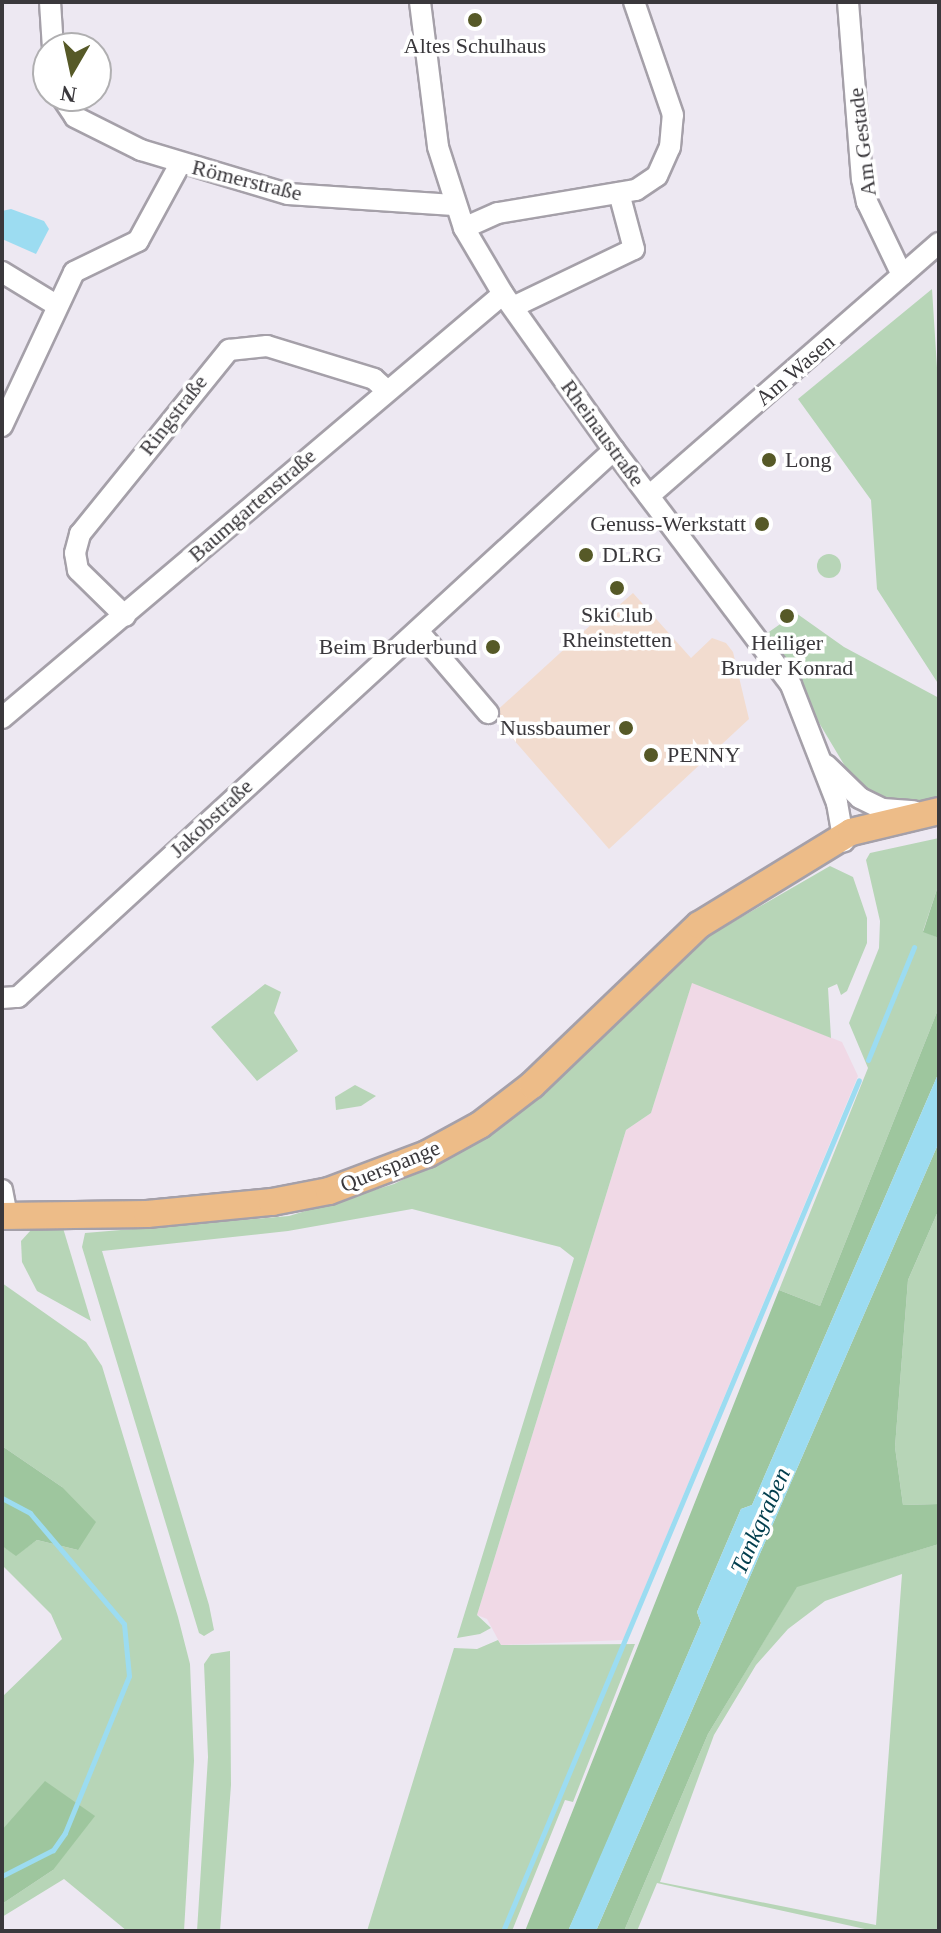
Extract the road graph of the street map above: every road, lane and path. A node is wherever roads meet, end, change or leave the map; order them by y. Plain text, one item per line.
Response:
1 (50, 2) edge
2 (420, 2) edge
3 (634, 2) edge
4 (848, 2) edge
5 (52, 32) edge
6 (76, 112) edge
7 (180, 164) junction
8 (619, 193) junction
9 (454, 205) junction
10 (464, 228) junction
11 (939, 243) edge
12 (2, 272) edge
13 (902, 275) junction
14 (508, 301) junction
15 (56, 305) junction
16 (385, 389) junction
17 (2, 426) edge
18 (614, 450) junction
19 (649, 496) junction
20 (125, 616) junction
21 (418, 631) junction
22 (488, 713) dead end
23 (2, 718) edge
24 (822, 762) junction
25 (937, 817) edge
26 (844, 841) junction
27 (2, 998) edge
28 (4, 1207) edge

1 - 5 street
2 - 9 street, Rheinaustraße
3 - 8 street
4 - 13 street, Am Gestade
6 - 7 street, Römerstraße
7 - 9 street, Römerstraße
7 - 15 street
8 - 10 street
8 - 14 street, Baumgartenstraße
9 - 10 street, Rheinaustraße
10 - 14 street, Rheinaustraße
11 - 13 street, Am Wasen
12 - 15 street
13 - 19 street, Am Wasen
14 - 16 street, Baumgartenstraße
14 - 18 street, Rheinaustraße
15 - 17 street
16 - 20 street, Baumgartenstraße
16 - 20 street, Ringstraße
18 - 19 street, Rheinaustraße
18 - 21 street, Jakobstraße
19 - 24 street, Rheinaustraße
20 - 23 street, Baumgartenstraße
21 - 22 street
21 - 27 street, Jakobstraße
24 - 25 street
24 - 26 street, Rheinaustraße
25 - 26 main road
26 - 28 main road, Querspange

